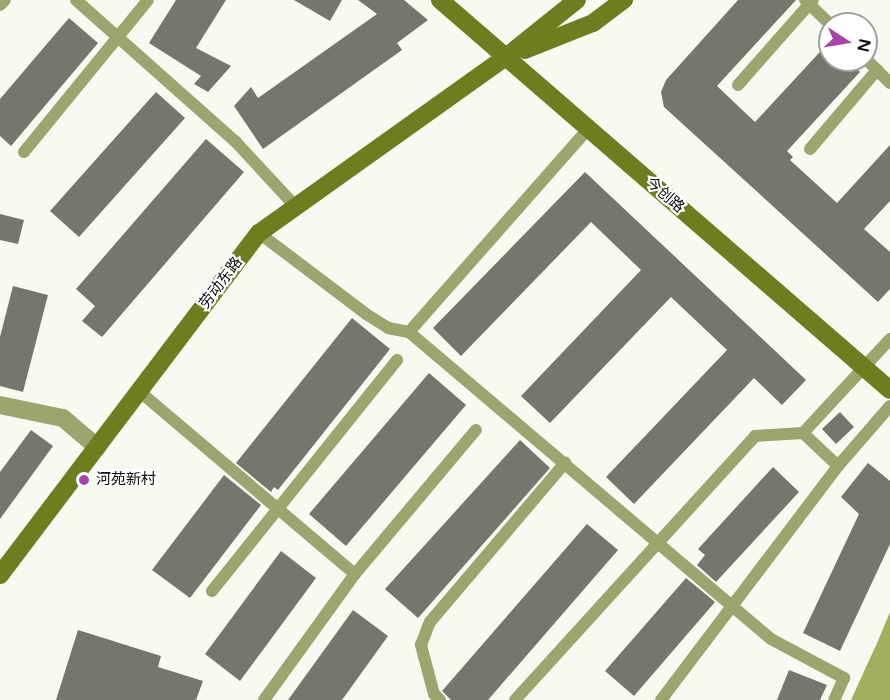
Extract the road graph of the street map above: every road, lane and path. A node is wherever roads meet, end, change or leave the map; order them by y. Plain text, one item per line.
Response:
1 (5, 0) edge
2 (76, 0) edge
3 (148, 0) edge
4 (440, 0) edge
5 (577, 0) edge
6 (624, 0) edge
7 (809, 1) edge
8 (0, 5) edge
9 (118, 37) junction
10 (506, 57) junction
11 (878, 71) edge
12 (875, 72) edge
13 (890, 83) edge
14 (738, 85) dead end
15 (588, 129) junction
16 (810, 149) dead end
17 (24, 152) dead end
18 (294, 205) junction
19 (259, 233) junction
20 (409, 332) junction
21 (890, 339) edge
22 (397, 360) dead end
23 (865, 366) junction
24 (890, 390) edge
25 (139, 392) junction
26 (0, 405) edge
27 (890, 406) edge
28 (476, 430) dead end
29 (803, 433) junction
30 (97, 447) junction
31 (565, 463) junction
32 (838, 466) junction
33 (277, 508) junction
34 (657, 540) junction
35 (356, 574) junction
36 (0, 575) edge
37 (212, 591) dead end
38 (735, 607) junction
39 (264, 700) edge
40 (440, 700) edge
41 (515, 700) edge
42 (662, 700) edge
43 (834, 700) edge

1 - 8 lane
2 - 9 lane
3 - 9 lane
4 - 10 main road, 今创路
5 - 10 main road, 劳动东路
6 - 10 main road, 劳动东路
7 - 14 lane
9 - 17 lane
9 - 18 lane
10 - 15 main road, 今创路
10 - 18 main road, 劳动东路
11 - 13 lane
12 - 16 lane
15 - 20 lane
15 - 23 main road, 今创路
18 - 19 main road, 劳动东路
19 - 20 lane
19 - 25 main road, 劳动东路
20 - 31 lane
21 - 23 lane
22 - 33 lane
23 - 24 main road, 今创路
23 - 29 lane
25 - 30 main road, 劳动东路
25 - 33 lane
26 - 30 street
27 - 32 lane
28 - 35 lane
29 - 32 lane
29 - 34 lane
30 - 36 main road, 劳动东路
31 - 34 lane
31 - 40 lane
32 - 38 lane
33 - 35 lane
33 - 37 lane
34 - 38 lane
34 - 41 lane
35 - 39 lane
38 - 42 lane
38 - 43 lane

